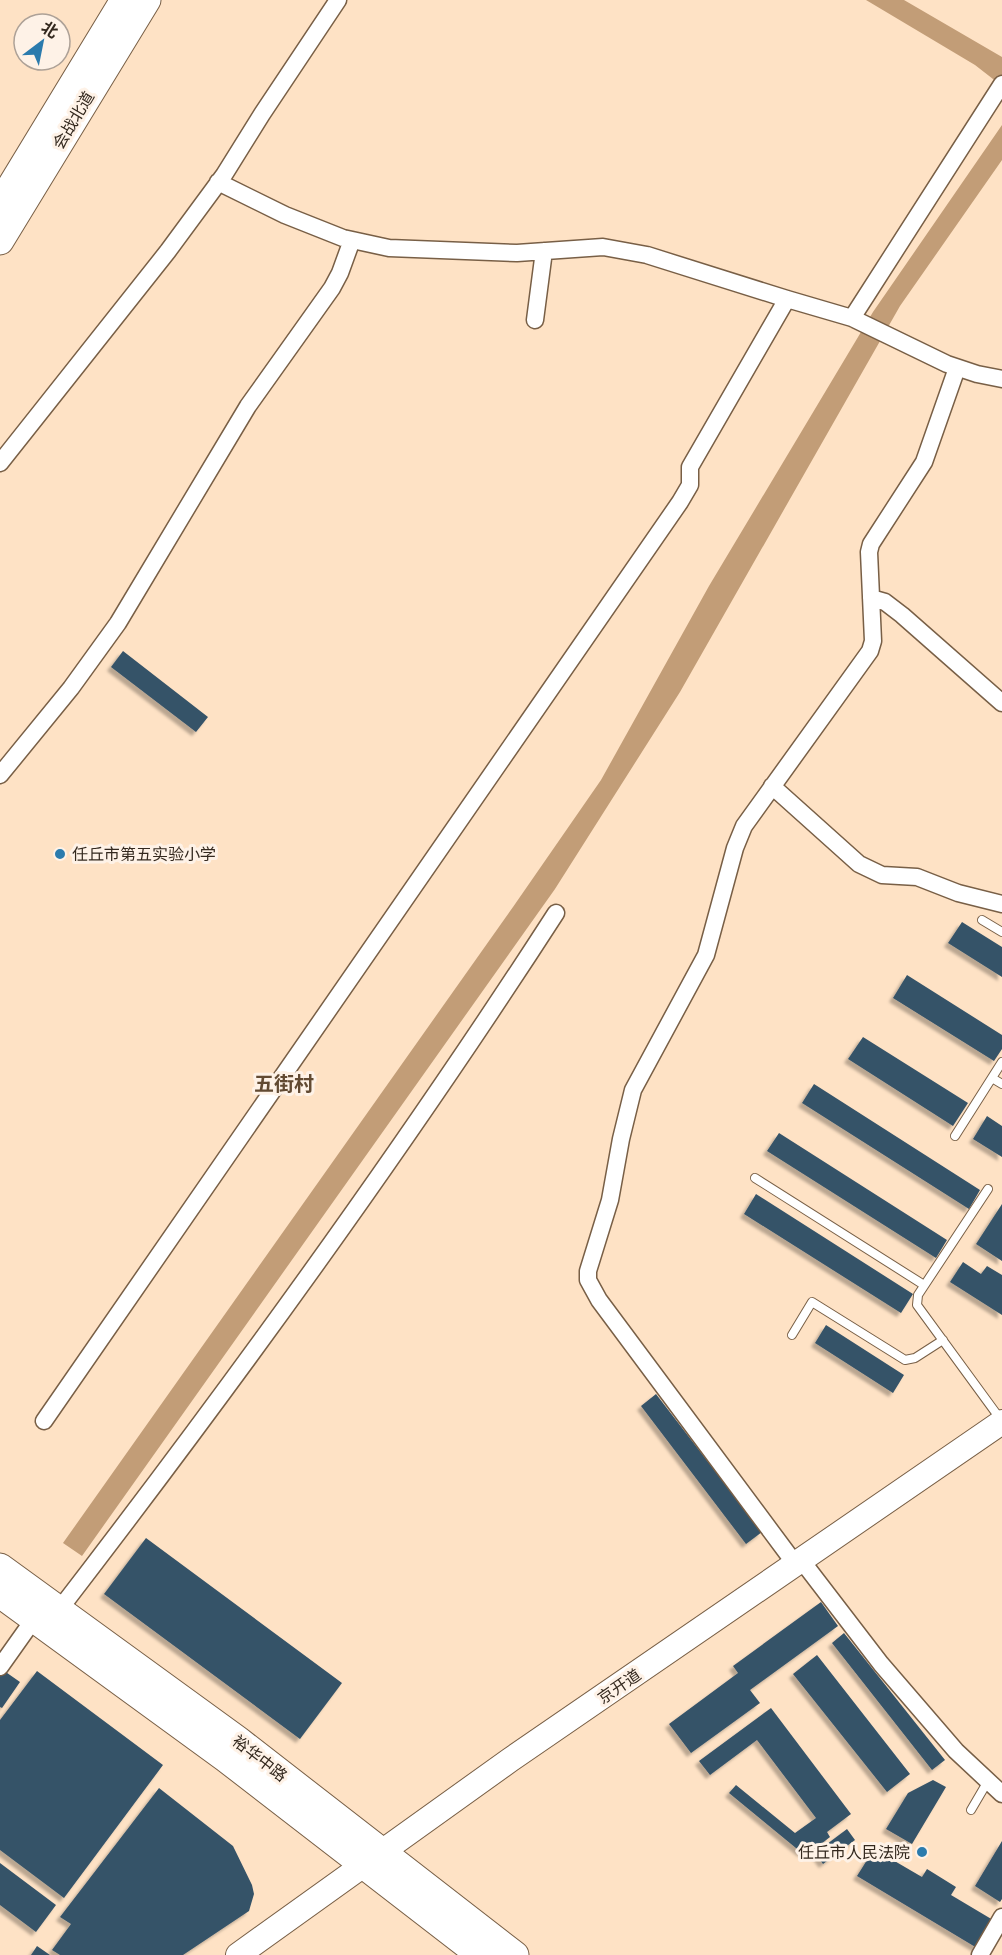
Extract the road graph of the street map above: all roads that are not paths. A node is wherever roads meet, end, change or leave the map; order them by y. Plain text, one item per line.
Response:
1 (124, 0) edge
2 (147, 0) edge
3 (338, 0) edge
4 (999, 88) edge
5 (218, 182) junction
6 (0, 204) edge
7 (352, 240) junction
8 (0, 241) edge
9 (544, 251) junction
10 (787, 299) junction
11 (854, 319) junction
12 (535, 320) dead end
13 (957, 368) junction
14 (1002, 380) edge
15 (0, 463) edge
16 (871, 597) junction
17 (1002, 703) edge
18 (0, 775) edge
19 (772, 786) junction
20 (1002, 904) edge
21 (556, 913) dead end
22 (982, 920) dead end
23 (1002, 932) edge
24 (1002, 1062) edge
25 (992, 1078) junction
26 (1002, 1084) edge
27 (955, 1136) dead end
28 (755, 1178) dead end
29 (988, 1189) dead end
30 (924, 1285) junction
31 (792, 1335) dead end
32 (943, 1340) junction
33 (44, 1421) dead end
34 (1002, 1422) edge
35 (799, 1563) junction
36 (0, 1567) edge
37 (0, 1594) edge
38 (59, 1610) junction
39 (34, 1619) junction
40 (0, 1667) edge
41 (987, 1781) junction
42 (1002, 1794) edge
43 (971, 1810) dead end
44 (373, 1859) junction
45 (1002, 1917) edge
46 (238, 1955) edge
47 (480, 1955) edge
48 (515, 1955) edge
49 (980, 1955) edge

1 - 6 main road, 会战北道
2 - 8 main road, 会战北道
3 - 5 street
4 - 11 street
5 - 7 street
5 - 15 street
7 - 9 street
7 - 18 street
9 - 10 street
9 - 12 street
10 - 11 street
10 - 33 street
11 - 13 street
13 - 14 street
13 - 16 street
16 - 17 street
16 - 19 street
19 - 20 street
19 - 35 street
21 - 38 street
22 - 23 lane
24 - 25 lane
25 - 26 lane
25 - 27 lane
28 - 30 lane
29 - 30 lane
30 - 32 lane
31 - 32 lane
32 - 34 lane
34 - 35 main road, 京开道
35 - 41 street
35 - 44 main road, 京开道
36 - 38 main road, 裕华中路
37 - 39 main road, 裕华中路
38 - 44 main road, 裕华中路
39 - 40 street
39 - 44 main road, 裕华中路
41 - 42 street
41 - 43 lane
44 - 46 main road, 京开道
44 - 47 main road, 裕华中路
44 - 48 main road, 裕华中路
45 - 49 street

